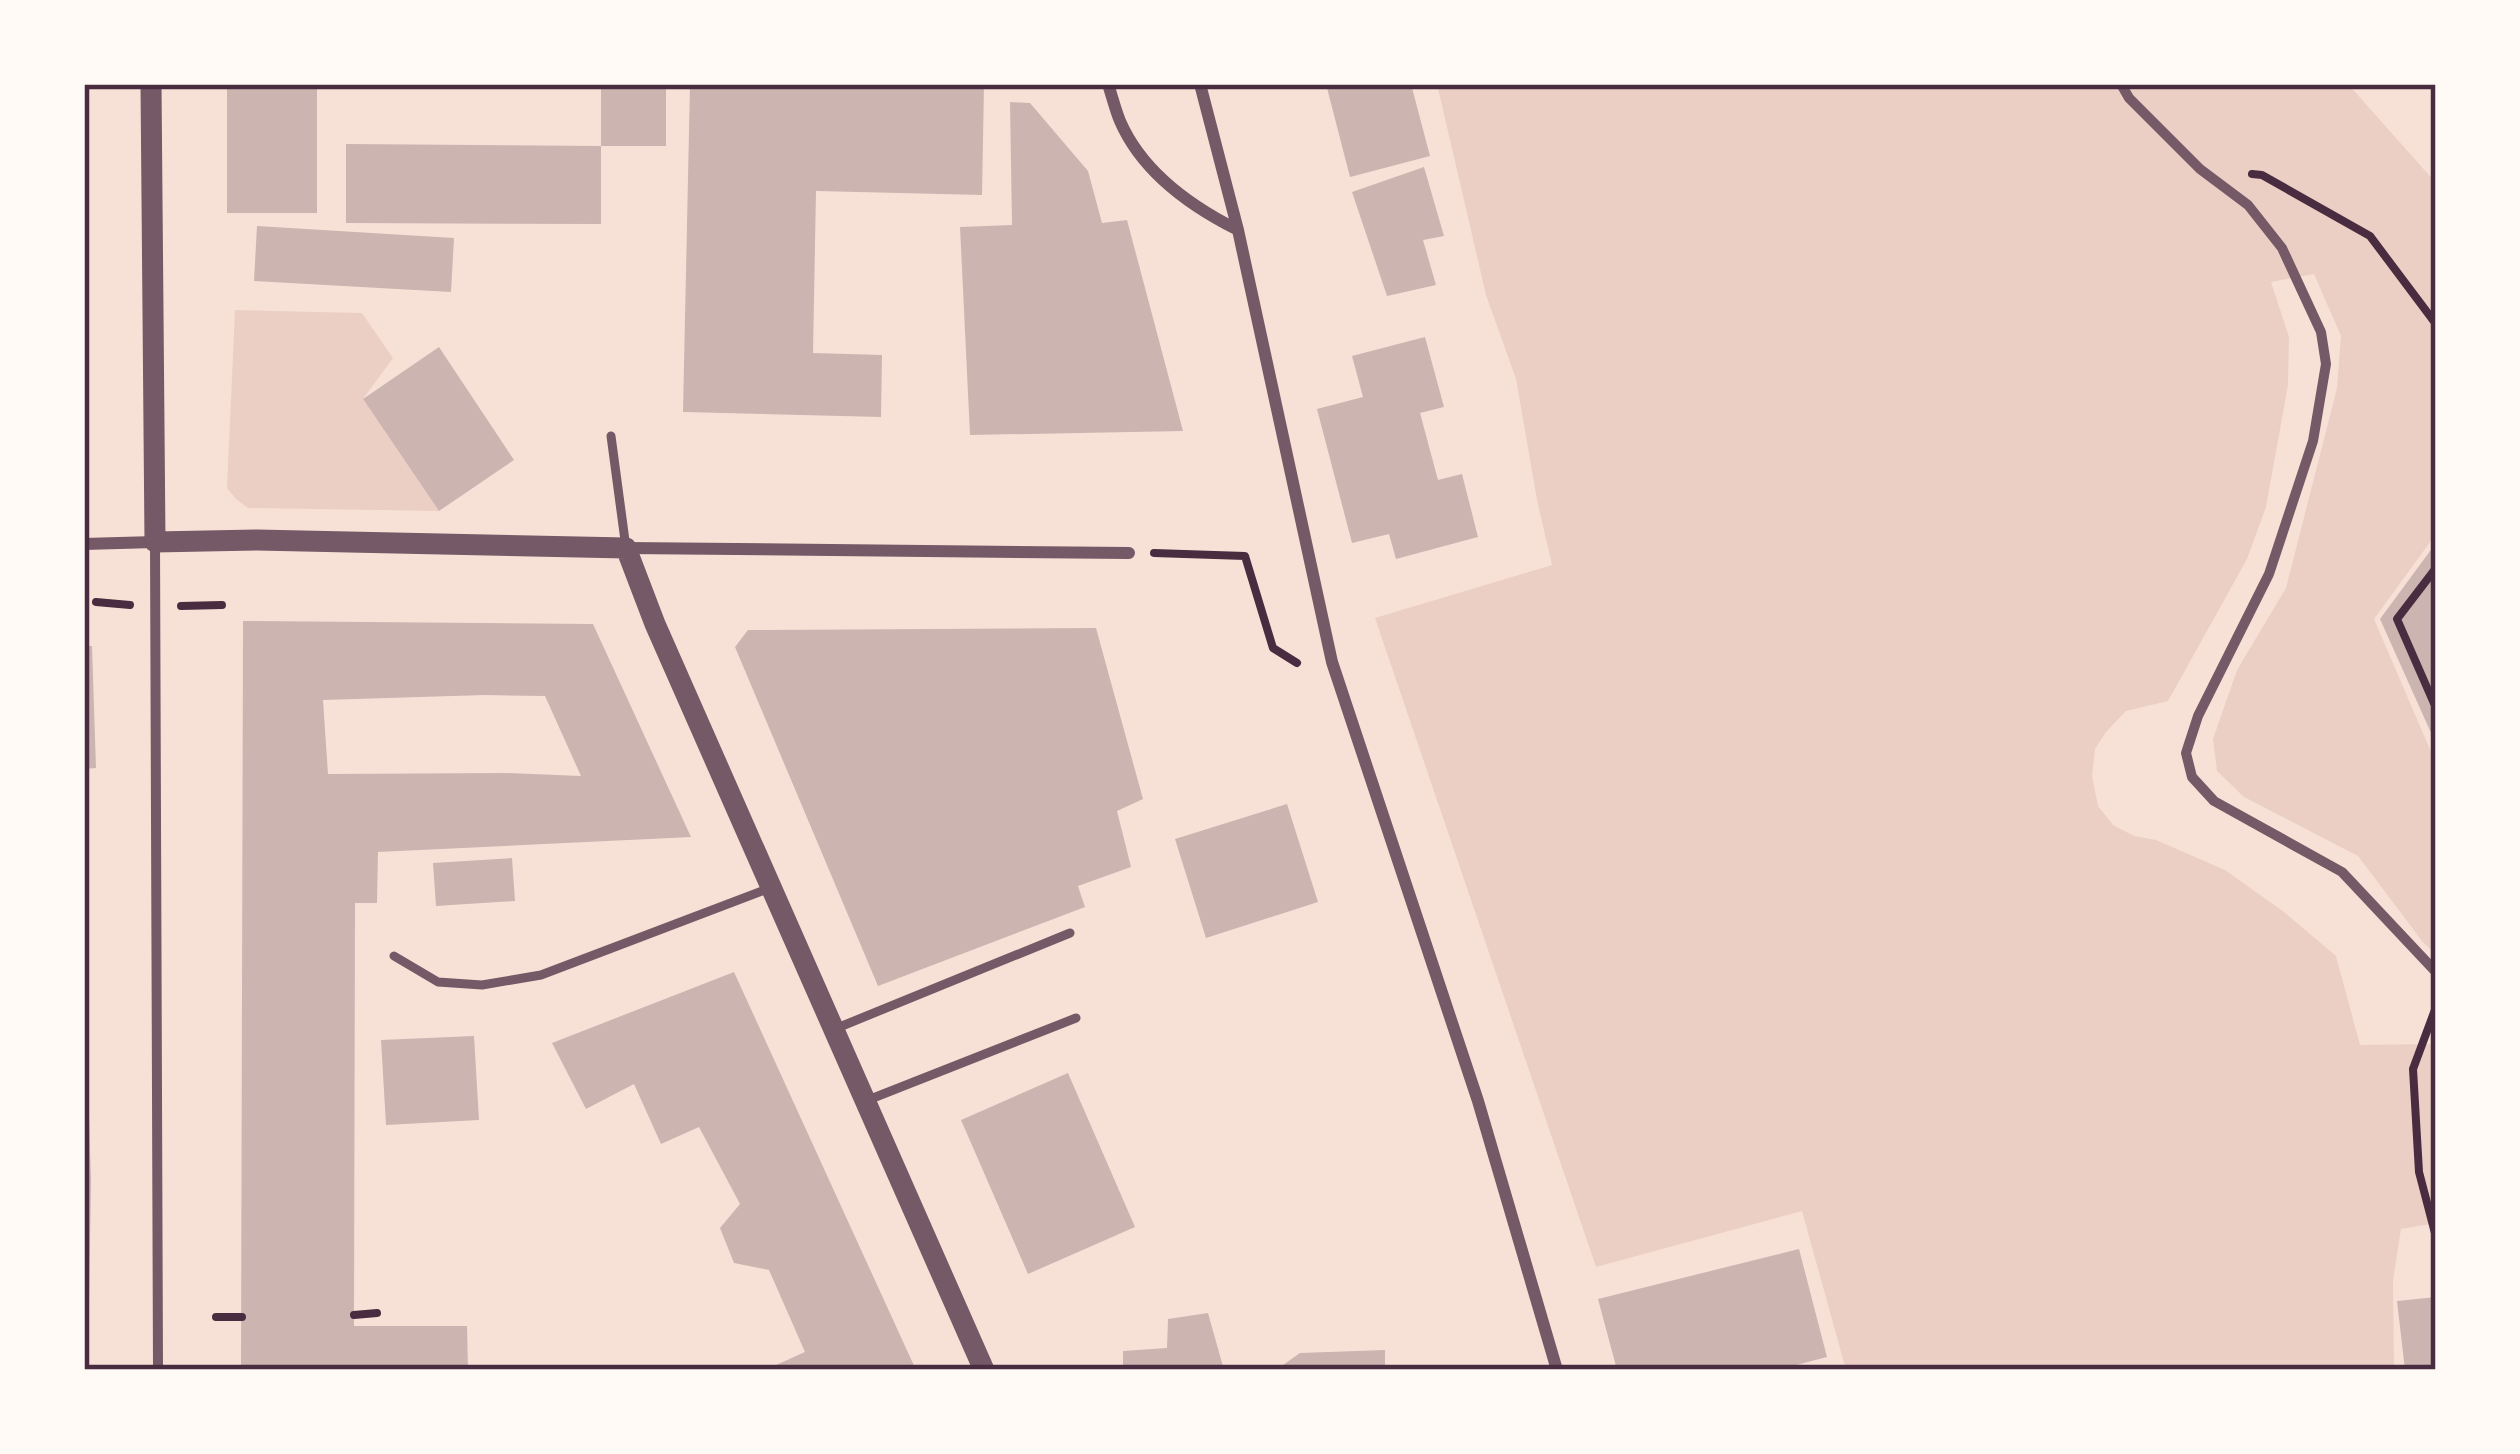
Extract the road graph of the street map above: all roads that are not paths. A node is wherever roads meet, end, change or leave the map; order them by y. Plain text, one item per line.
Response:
1 (151, 84) edge
2 (1108, 84) edge
3 (1200, 84) edge
4 (2121, 84) edge
5 (1238, 230) junction
6 (611, 436) dead end
7 (155, 542) junction
8 (84, 544) edge
9 (626, 548) junction
10 (1129, 553) road end
11 (770, 888) junction
12 (1070, 933) dead end
13 (394, 956) dead end
14 (2436, 972) edge
15 (1076, 1018) dead end
16 (832, 1030) junction
17 (863, 1102) junction
18 (158, 1370) edge
19 (983, 1370) edge
20 (1557, 1370) edge

1 - 7 street
2 - 5 street
3 - 5 street
4 - 14 street
5 - 20 street
6 - 9 lane
7 - 8 street
7 - 9 street
7 - 18 street
9 - 10 street
9 - 11 street
11 - 13 lane
11 - 16 street
12 - 16 lane
15 - 17 lane
16 - 17 street
17 - 19 street

